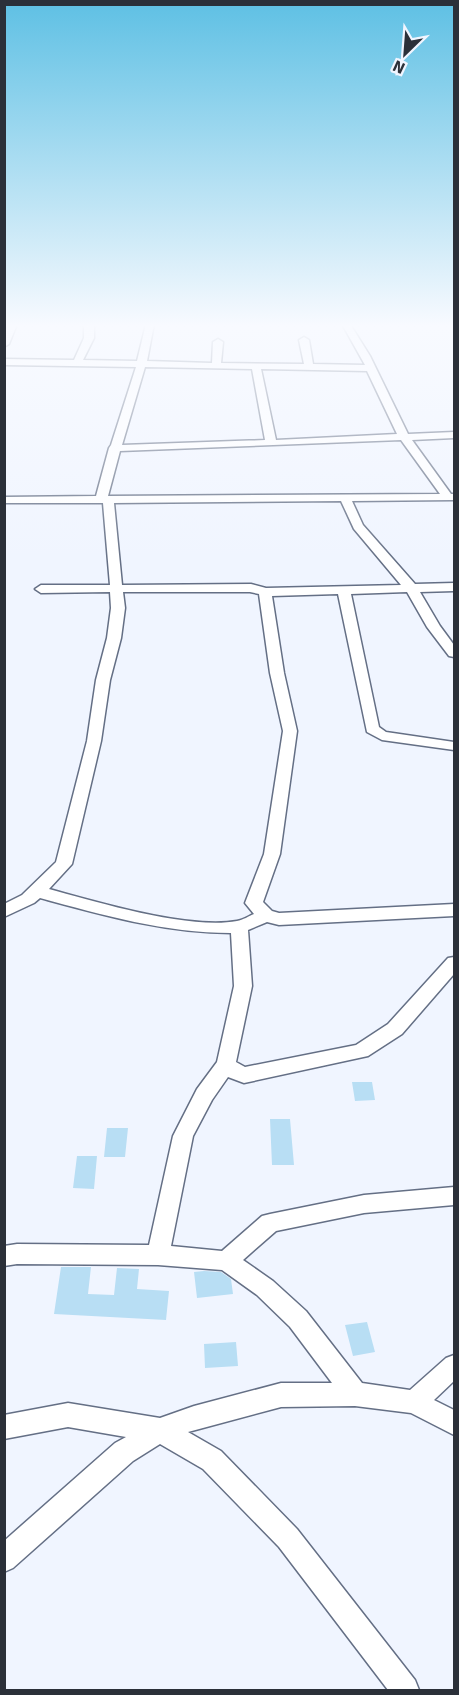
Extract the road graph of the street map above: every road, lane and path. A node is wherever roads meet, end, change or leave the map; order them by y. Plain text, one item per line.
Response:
1 (129, 403) edge
2 (263, 403) edge
3 (388, 403) edge
4 (454, 435) edge
5 (404, 437) junction
6 (271, 443) junction
7 (114, 448) junction
8 (451, 497) edge
9 (345, 498) junction
10 (4, 500) edge
11 (104, 500) junction
12 (454, 587) edge
13 (41, 589) dead end
14 (117, 589) junction
15 (412, 589) junction
16 (344, 591) junction
17 (265, 592) junction
18 (454, 653) edge
19 (454, 746) edge
20 (37, 891) junction
21 (454, 910) edge
22 (4, 911) edge
23 (266, 916) junction
24 (239, 927) junction
25 (454, 963) edge
26 (226, 1064) junction
27 (454, 1196) edge
28 (4, 1256) edge
29 (158, 1256) junction
30 (226, 1261) junction
31 (454, 1366) edge
32 (355, 1394) junction
33 (414, 1402) junction
34 (454, 1423) edge
35 (4, 1427) edge
36 (160, 1430) junction
37 (4, 1559) edge
38 (405, 1690) edge

1 - 7 street
2 - 6 street
3 - 5 street
4 - 5 street
5 - 6 street
5 - 8 street
6 - 7 street
7 - 11 street
8 - 9 street
9 - 11 street
9 - 15 street
10 - 11 street
11 - 14 street
12 - 15 street
13 - 14 street
14 - 17 street
14 - 20 street
15 - 16 street
15 - 18 street
16 - 17 street
16 - 19 street
17 - 23 street
20 - 22 street
20 - 24 street
21 - 23 street
23 - 24 street
24 - 26 street
25 - 26 street
26 - 29 street
27 - 30 street
28 - 29 street
29 - 30 street
30 - 32 street
31 - 33 street
32 - 33 street
32 - 36 street
33 - 34 street
35 - 36 street
36 - 37 street
36 - 38 street

